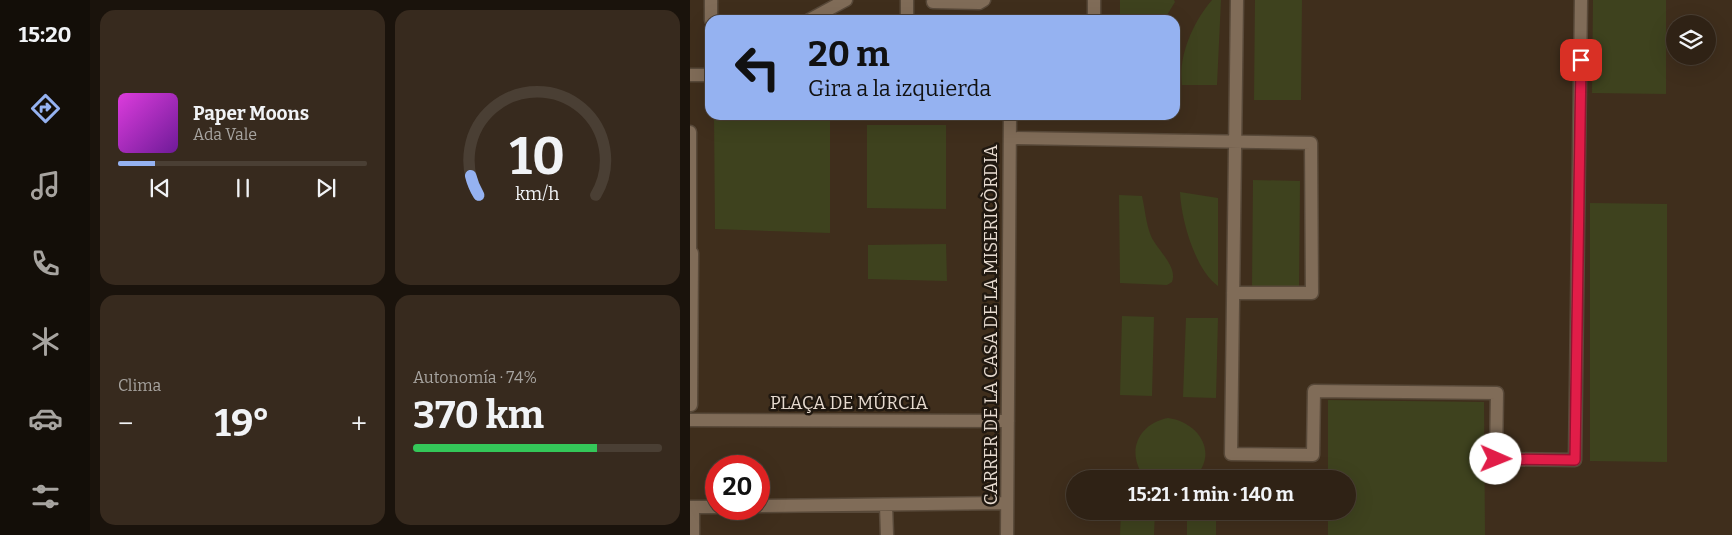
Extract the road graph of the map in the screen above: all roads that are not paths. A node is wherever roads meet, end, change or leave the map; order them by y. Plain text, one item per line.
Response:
1 (711, 0) edge
2 (846, 0) edge
3 (907, 0) edge
4 (984, 0) edge
5 (1094, 0) edge
6 (1237, 0) edge
7 (1582, 0) edge
8 (933, 2) dead end
9 (711, 15) edge
10 (818, 15) edge
11 (907, 15) edge
12 (1094, 15) edge
13 (690, 75) edge
14 (705, 75) edge
15 (1010, 120) edge
16 (690, 132) edge
17 (1010, 138) junction
18 (1235, 141) junction
19 (691, 253) edge
20 (1233, 294) junction
21 (691, 353) edge
22 (691, 405) edge
23 (690, 420) edge
24 (1008, 421) junction
25 (1007, 503) junction
26 (886, 505) junction
27 (705, 506) edge
28 (770, 506) edge
29 (692, 507) edge
30 (693, 535) edge
31 (887, 535) edge
32 (1007, 535) edge

1 - 9 street
2 - 10 street
3 - 11 street
4 - 8 street
5 - 12 street
6 - 18 street
7 - 20 street
13 - 14 street
15 - 17 street, CARRER DE LA CASA DE LA MISERICÒRDIA
16 - 19 street
17 - 18 street
17 - 24 street, CARRER DE LA CASA DE LA MISERICÒRDIA
18 - 20 street
18 - 20 street
19 - 21 street
21 - 22 street
23 - 24 street, PLAÇA DE MÚRCIA
24 - 25 street, CARRER DE LA CASA DE LA MISERICÒRDIA
25 - 26 street
25 - 32 street, CARRER DE LA CASA DE LA MISERICÒRDIA
26 - 28 street
26 - 31 street
27 - 29 street
29 - 30 street

